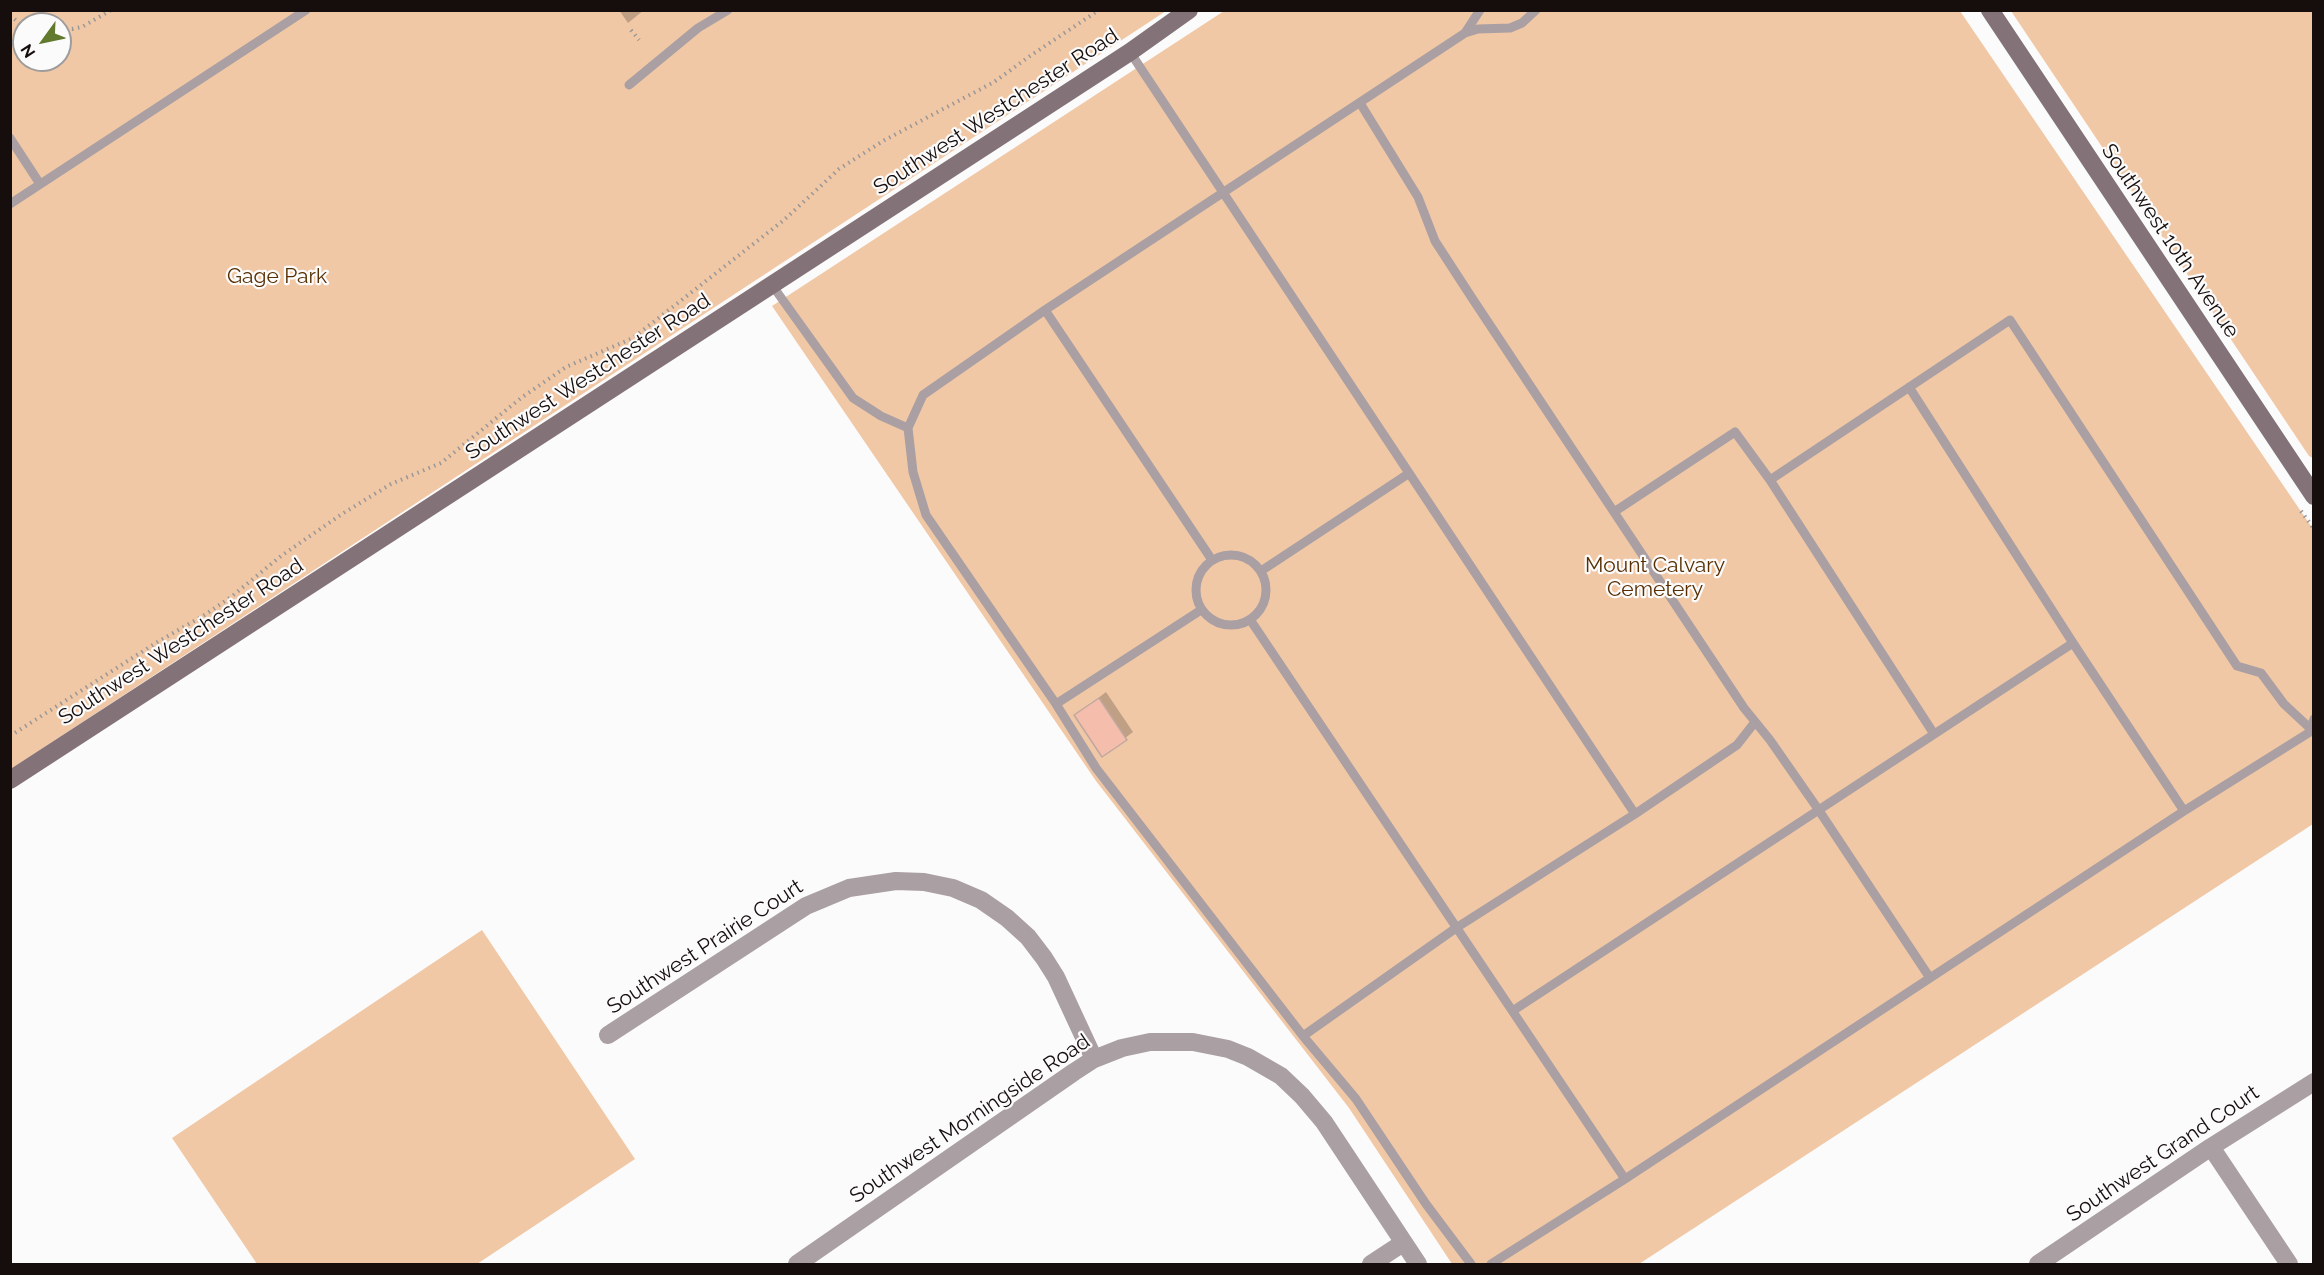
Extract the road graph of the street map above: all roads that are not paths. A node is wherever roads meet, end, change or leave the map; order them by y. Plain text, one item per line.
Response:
1 (306, 10) edge
2 (728, 10) edge
3 (1189, 10) edge
4 (1480, 10) edge
5 (1536, 10) edge
6 (1990, 10) edge
7 (1465, 33) junction
8 (1130, 52) junction
9 (629, 85) dead end
10 (1360, 103) junction
11 (10, 138) edge
12 (40, 184) junction
13 (1222, 194) junction
14 (10, 204) edge
15 (772, 285) junction
16 (1045, 310) junction
17 (1909, 387) junction
18 (908, 428) junction
19 (1408, 474) junction
20 (1770, 480) junction
21 (2312, 492) edge
22 (1614, 512) junction
23 (1212, 560) junction
24 (1262, 571) junction
25 (1201, 610) junction
26 (1251, 621) junction
27 (2073, 643) junction
28 (1056, 704) junction
29 (2313, 719) edge
30 (1755, 722) junction
31 (2312, 732) edge
32 (1934, 734) junction
33 (10, 780) edge
34 (1818, 809) junction
35 (2184, 811) junction
36 (1635, 814) junction
37 (1456, 928) junction
38 (1930, 978) junction
39 (1514, 1010) junction
40 (608, 1035) dead end
41 (1303, 1036) junction
42 (1094, 1059) junction
43 (2313, 1082) edge
44 (2211, 1148) junction
45 (1625, 1179) junction
46 (1403, 1243) junction
47 (797, 1264) edge
48 (1371, 1264) edge
49 (1418, 1264) edge
50 (1471, 1264) edge
51 (1491, 1264) edge
52 (2038, 1264) edge
53 (2289, 1264) edge

1 - 12 lane
2 - 9 lane
3 - 8 street, Southwest Westchester Road
4 - 7 lane
5 - 7 lane
6 - 21 street, Southwest 10th Avenue
7 - 10 lane
8 - 13 lane
8 - 15 street, Southwest Westchester Road
10 - 13 lane
10 - 22 lane
11 - 12 lane
12 - 14 lane
13 - 16 lane
13 - 19 lane
15 - 18 lane
15 - 33 street, Southwest Westchester Road
16 - 18 lane
16 - 23 lane
17 - 20 lane
17 - 27 lane
17 - 31 lane
18 - 28 lane
19 - 24 lane
19 - 36 lane
20 - 22 lane
20 - 32 lane
22 - 30 lane
23 - 24 lane
23 - 25 lane
24 - 26 lane
25 - 26 lane
25 - 28 lane
26 - 37 lane
27 - 32 lane
27 - 35 lane
28 - 41 lane
29 - 31 lane
30 - 34 lane
30 - 36 lane
31 - 35 lane
32 - 34 lane
34 - 38 lane
34 - 39 lane
35 - 38 lane
36 - 37 lane
37 - 39 lane
37 - 41 lane
38 - 45 lane
39 - 45 lane
40 - 42 street, Southwest Prairie Court
41 - 50 lane
42 - 46 street, Southwest Morningside Road
42 - 47 street, Southwest Morningside Road
43 - 44 street, Southwest Grand Court
44 - 52 street, Southwest Grand Court
44 - 53 street
45 - 51 lane
46 - 48 street
46 - 49 street, Southwest Morningside Road

